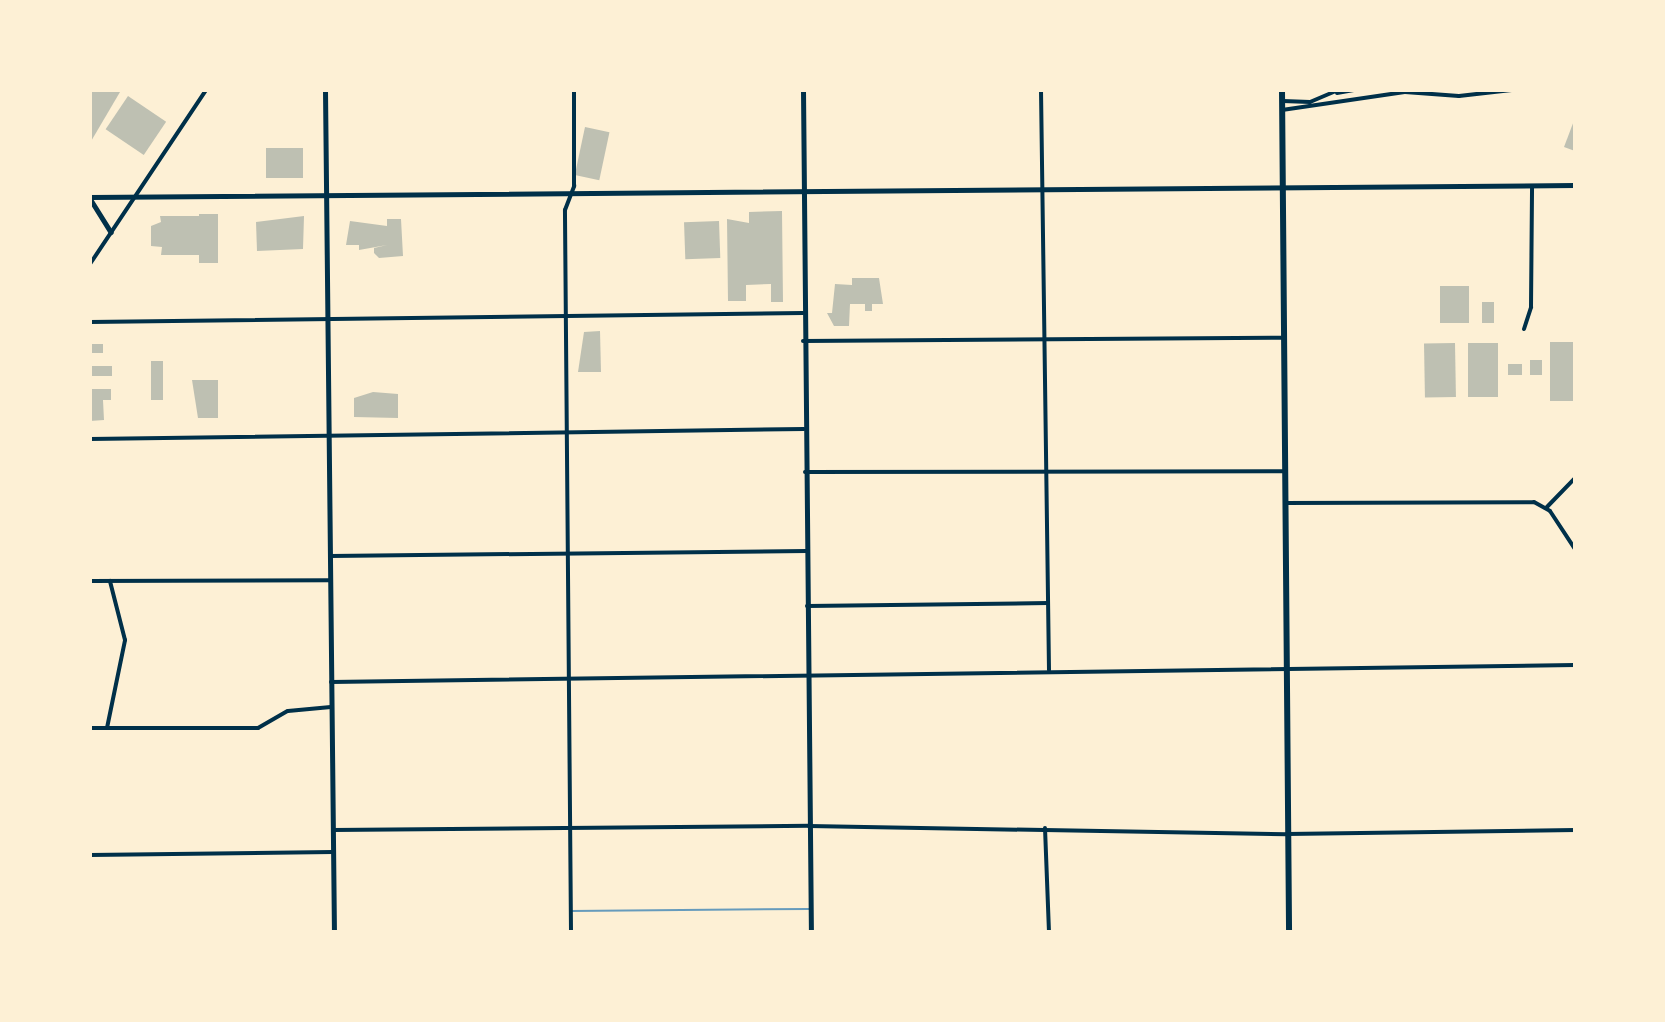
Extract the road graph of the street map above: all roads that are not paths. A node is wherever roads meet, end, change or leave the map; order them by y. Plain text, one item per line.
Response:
1 (206, 90) edge
2 (325, 90) edge
3 (574, 90) edge
4 (803, 90) edge
5 (1041, 90) edge
6 (1282, 90) edge
7 (1351, 90) edge
8 (1512, 90) edge
9 (1336, 92) edge
10 (1477, 92) edge
11 (1282, 101) junction
12 (1341, 103) junction
13 (1282, 110) junction
14 (1575, 185) edge
15 (1532, 186) junction
16 (1280, 189) junction
17 (1042, 191) junction
18 (805, 193) junction
19 (570, 196) junction
20 (90, 198) edge
21 (132, 199) junction
22 (327, 199) junction
23 (111, 232) junction
24 (90, 264) edge
25 (803, 313) junction
26 (566, 319) junction
27 (328, 320) junction
28 (90, 322) edge
29 (1524, 329) dead end
30 (1047, 338) junction
31 (1282, 338) junction
32 (803, 341) junction
33 (804, 429) junction
34 (570, 434) junction
35 (329, 436) junction
36 (90, 439) edge
37 (1045, 471) junction
38 (1283, 471) junction
39 (805, 472) junction
40 (1575, 478) edge
41 (1283, 503) junction
42 (1546, 508) junction
43 (1575, 549) edge
44 (807, 551) junction
45 (568, 553) junction
46 (330, 556) junction
47 (330, 580) junction
48 (90, 581) edge
49 (110, 581) junction
50 (1048, 603) junction
51 (807, 606) junction
52 (1575, 665) edge
53 (1285, 669) junction
54 (1049, 670) junction
55 (808, 676) junction
56 (569, 680) junction
57 (331, 682) junction
58 (331, 707) junction
59 (90, 728) edge
60 (107, 728) junction
61 (809, 826) junction
62 (571, 827) junction
63 (1045, 828) junction
64 (333, 830) junction
65 (1575, 830) edge
66 (1287, 834) junction
67 (333, 852) junction
68 (90, 855) edge
69 (334, 932) edge
70 (571, 932) edge
71 (811, 932) edge
72 (1049, 932) edge
73 (1289, 932) edge

1 - 21 street
2 - 22 street
3 - 19 street
4 - 18 street
5 - 17 street
6 - 11 main road
7 - 9 street
7 - 12 street
8 - 10 street
9 - 11 street
10 - 12 street
11 - 13 main road
12 - 13 street
13 - 16 main road
14 - 15 street
15 - 16 street
15 - 29 street
16 - 17 street
16 - 31 main road
17 - 18 street
17 - 30 street
18 - 19 street
18 - 25 street
19 - 22 street
19 - 26 street
20 - 21 street
20 - 23 street
21 - 22 street
21 - 23 street
22 - 27 street
23 - 24 street
25 - 26 street
25 - 32 street
26 - 27 street
26 - 34 street
27 - 28 street
27 - 35 street
30 - 31 street
30 - 32 street
30 - 37 street
31 - 38 main road
32 - 33 street
33 - 34 street
33 - 39 street
34 - 35 street
34 - 45 street
35 - 36 street
35 - 46 street
37 - 38 street
37 - 39 street
37 - 50 street
38 - 41 main road
39 - 44 street
40 - 42 street
41 - 42 street
41 - 53 main road
42 - 43 street
44 - 45 street
44 - 51 street
45 - 46 street
45 - 56 street
46 - 47 street
47 - 49 street
47 - 57 street
48 - 49 street
49 - 60 street
50 - 51 street
50 - 54 street
51 - 55 street
52 - 53 street
53 - 54 street
53 - 66 main road
54 - 55 street
55 - 56 street
55 - 61 street
56 - 57 street
56 - 62 street
57 - 58 street
58 - 60 street
58 - 64 street
59 - 60 street
61 - 62 street
61 - 63 street
61 - 71 street
62 - 64 street
62 - 70 street
63 - 66 street
63 - 72 street
64 - 67 street
65 - 66 street
66 - 73 main road
67 - 68 street
67 - 69 street

